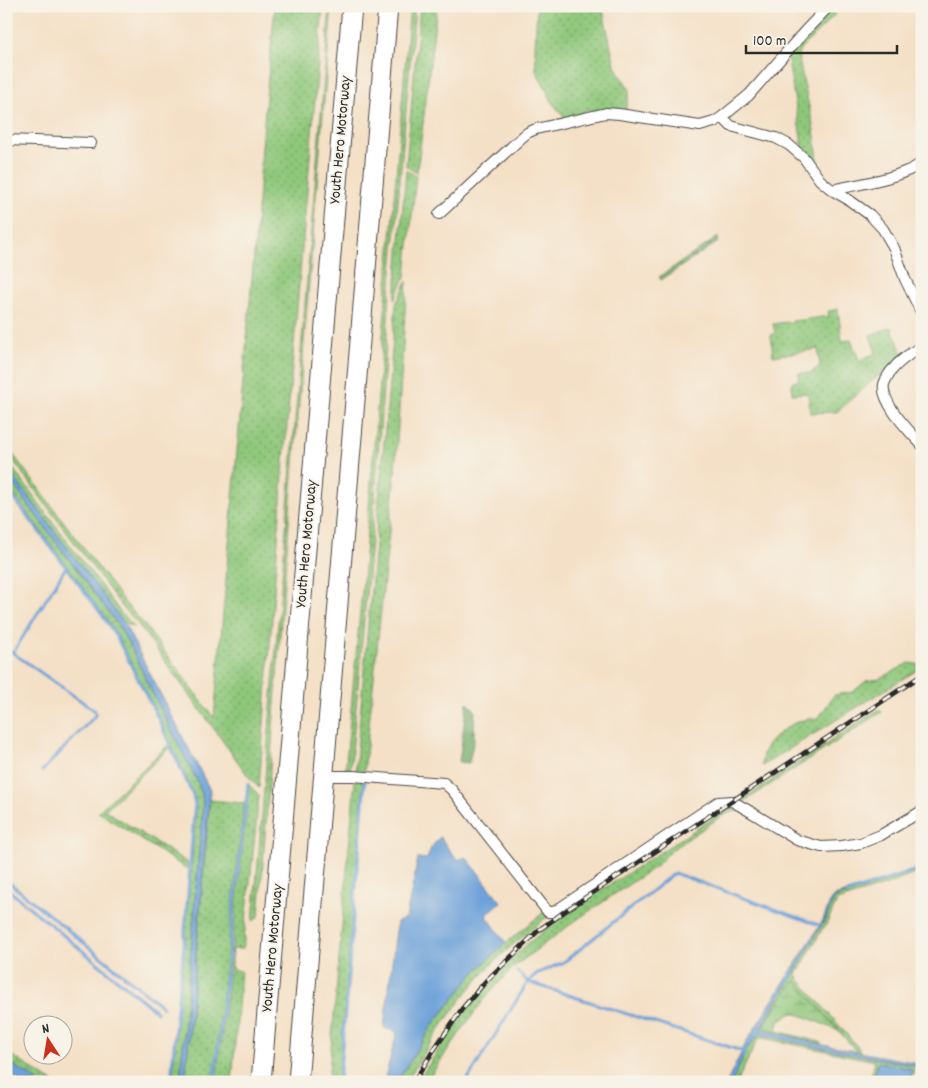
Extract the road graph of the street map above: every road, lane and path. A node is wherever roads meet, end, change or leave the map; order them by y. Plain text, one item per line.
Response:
1 (352, 6) edge
2 (388, 6) edge
3 (829, 6) edge
4 (722, 117) junction
5 (6, 140) edge
6 (91, 143) dead end
7 (922, 162) edge
8 (832, 190) junction
9 (439, 214) dead end
10 (922, 314) edge
11 (922, 346) edge
12 (922, 445) edge
13 (324, 776) junction
14 (922, 811) edge
15 (261, 1082) edge
16 (298, 1082) edge

1 - 15 highway, Youth Hero Motorway
2 - 13 highway
3 - 4 street
4 - 8 street
4 - 9 street
5 - 6 street
7 - 8 street
8 - 10 street
11 - 12 street
13 - 14 street
13 - 16 highway

